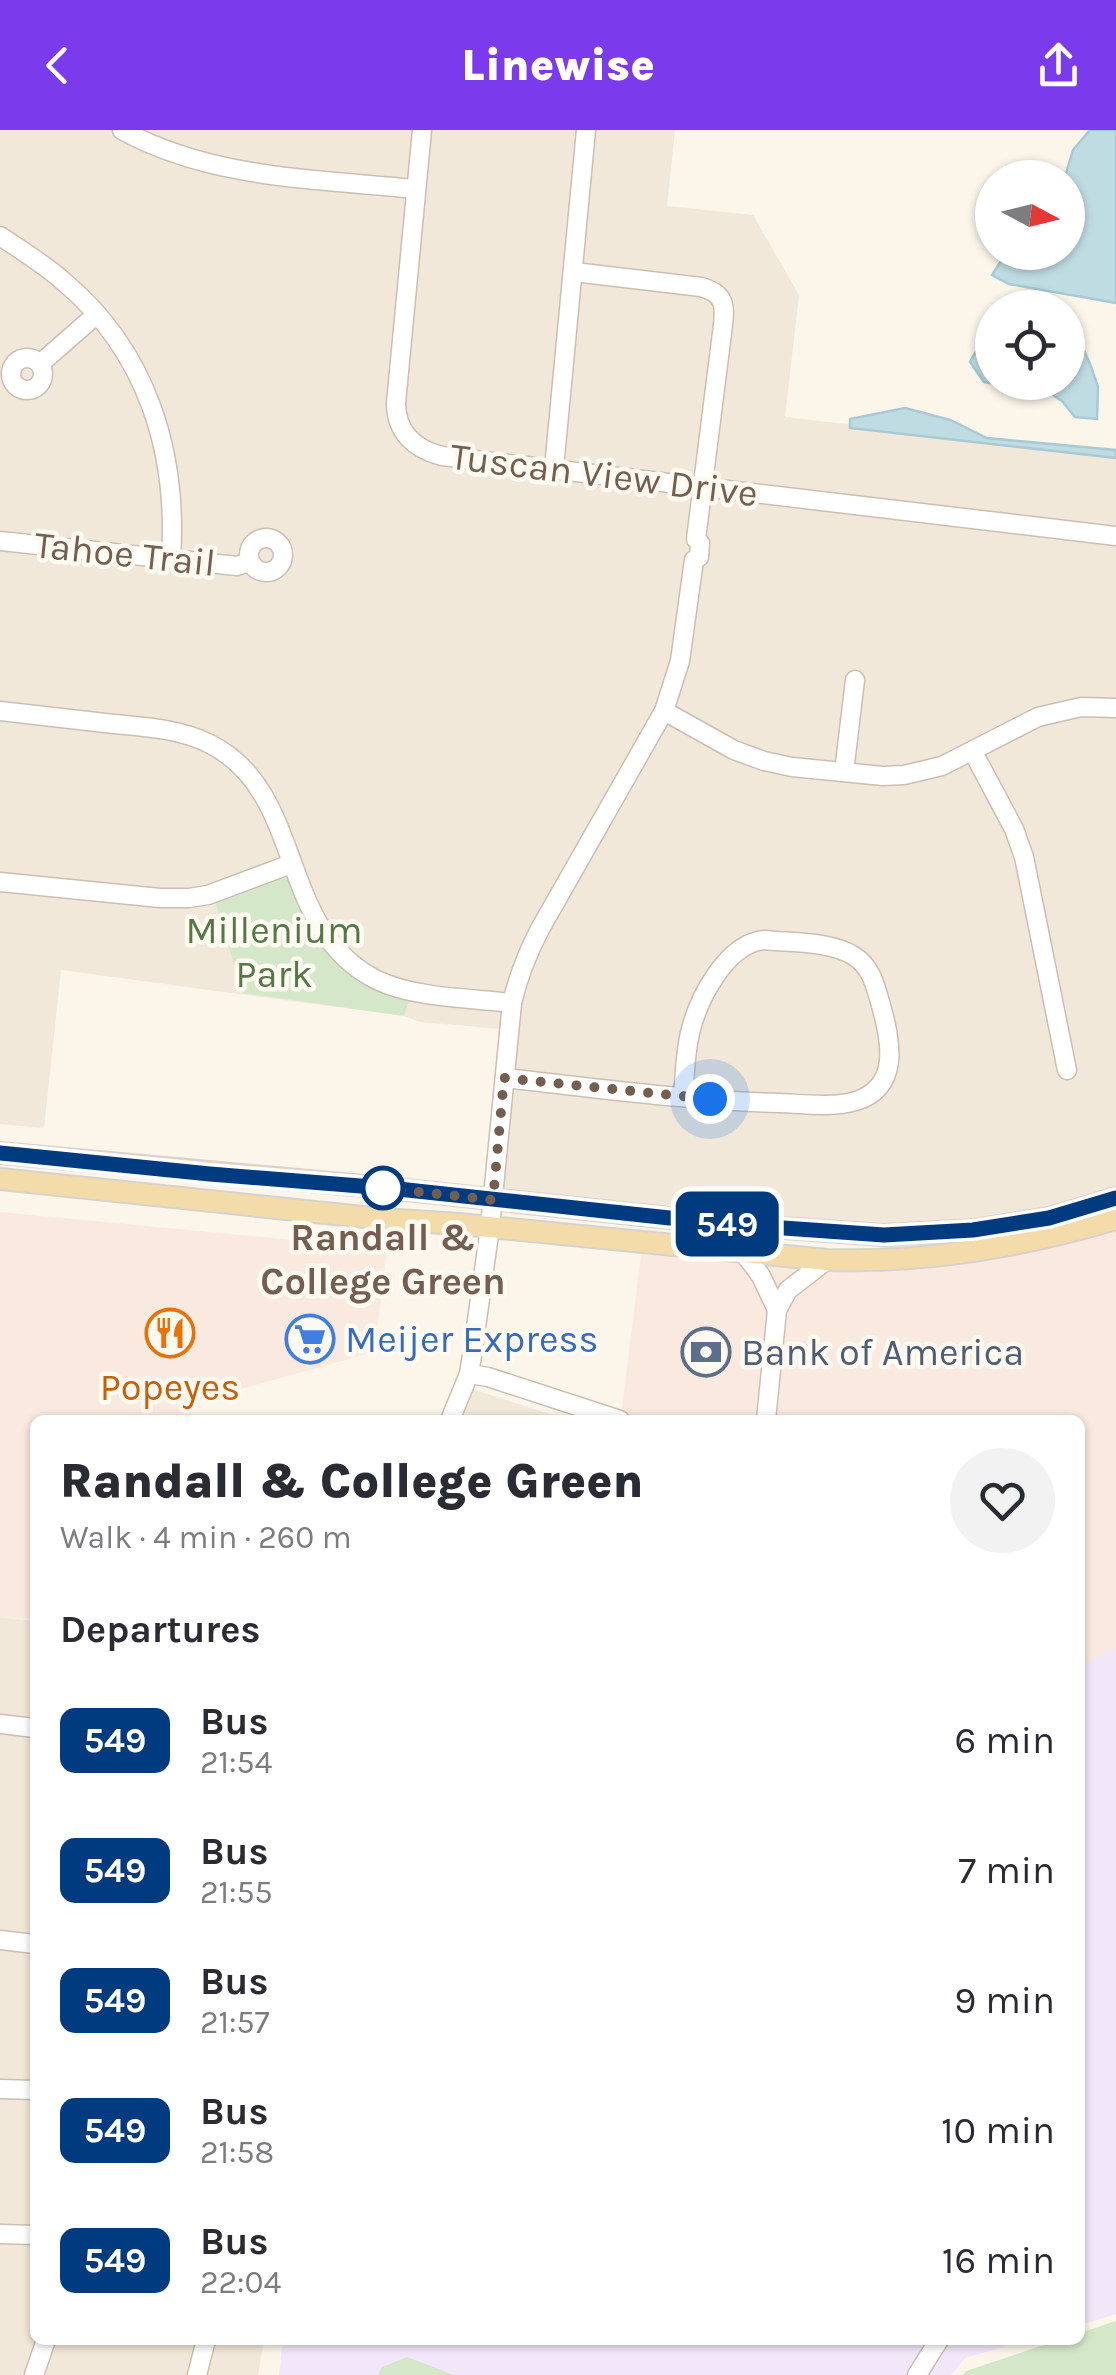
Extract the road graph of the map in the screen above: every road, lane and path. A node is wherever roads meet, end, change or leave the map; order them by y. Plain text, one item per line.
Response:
1 (122, 130) edge
2 (422, 130) edge
3 (586, 130) edge
4 (416, 188) junction
5 (0, 236) edge
6 (574, 272) junction
7 (97, 314) junction
8 (42, 363) dead end
9 (554, 468) junction
10 (703, 487) junction
11 (1116, 536) edge
12 (0, 541) edge
13 (171, 558) junction
14 (250, 562) dead end
15 (855, 680) dead end
16 (1116, 708) edge
17 (0, 711) edge
18 (664, 711) junction
19 (973, 752) junction
20 (844, 772) junction
21 (292, 864) junction
22 (0, 882) edge
23 (512, 1003) junction
24 (1067, 1070) dead end
25 (504, 1078) junction
26 (683, 1096) junction
27 (0, 1153) edge
28 (0, 1179) edge
29 (1116, 1198) edge
30 (493, 1200) junction
31 (1116, 1220) edge
32 (490, 1227) junction
33 (743, 1252) junction
34 (827, 1260) junction
35 (777, 1310) junction
36 (469, 1374) junction
37 (452, 1415) edge
38 (605, 1415) edge
39 (766, 1415) edge
40 (0, 1724) edge
41 (30, 1727) edge
42 (0, 1940) edge
43 (30, 1943) edge
44 (0, 2089) edge
45 (30, 2090) edge
46 (0, 2234) edge
47 (30, 2235) edge
48 (44, 2345) edge
49 (205, 2345) edge
50 (936, 2345) edge
51 (34, 2375) edge
52 (197, 2375) edge
53 (917, 2375) edge

1 - 4 street
2 - 4 street, Tuscan View Drive
3 - 6 street
4 - 9 street, Tuscan View Drive
5 - 7 street
6 - 9 street
6 - 10 street
7 - 8 street
7 - 13 street
9 - 10 street, Tuscan View Drive
10 - 11 street, Tuscan View Drive
10 - 18 street
12 - 13 street, Tahoe Trail
13 - 14 street, Tahoe Trail
15 - 20 street
16 - 19 street
17 - 21 street
18 - 20 street
18 - 23 street
19 - 20 street
19 - 24 street
21 - 22 street
21 - 23 street
23 - 25 street
25 - 26 street
25 - 30 street
26 - 26 street
27 - 30 main road
28 - 32 main road
29 - 30 main road
30 - 32 street
31 - 34 main road
32 - 33 main road
32 - 36 street
33 - 34 main road
33 - 35 street
34 - 35 street
35 - 39 street
36 - 37 street
36 - 38 street
40 - 41 street
42 - 43 street
44 - 45 street
46 - 47 street
48 - 51 street
49 - 52 street
50 - 53 street

